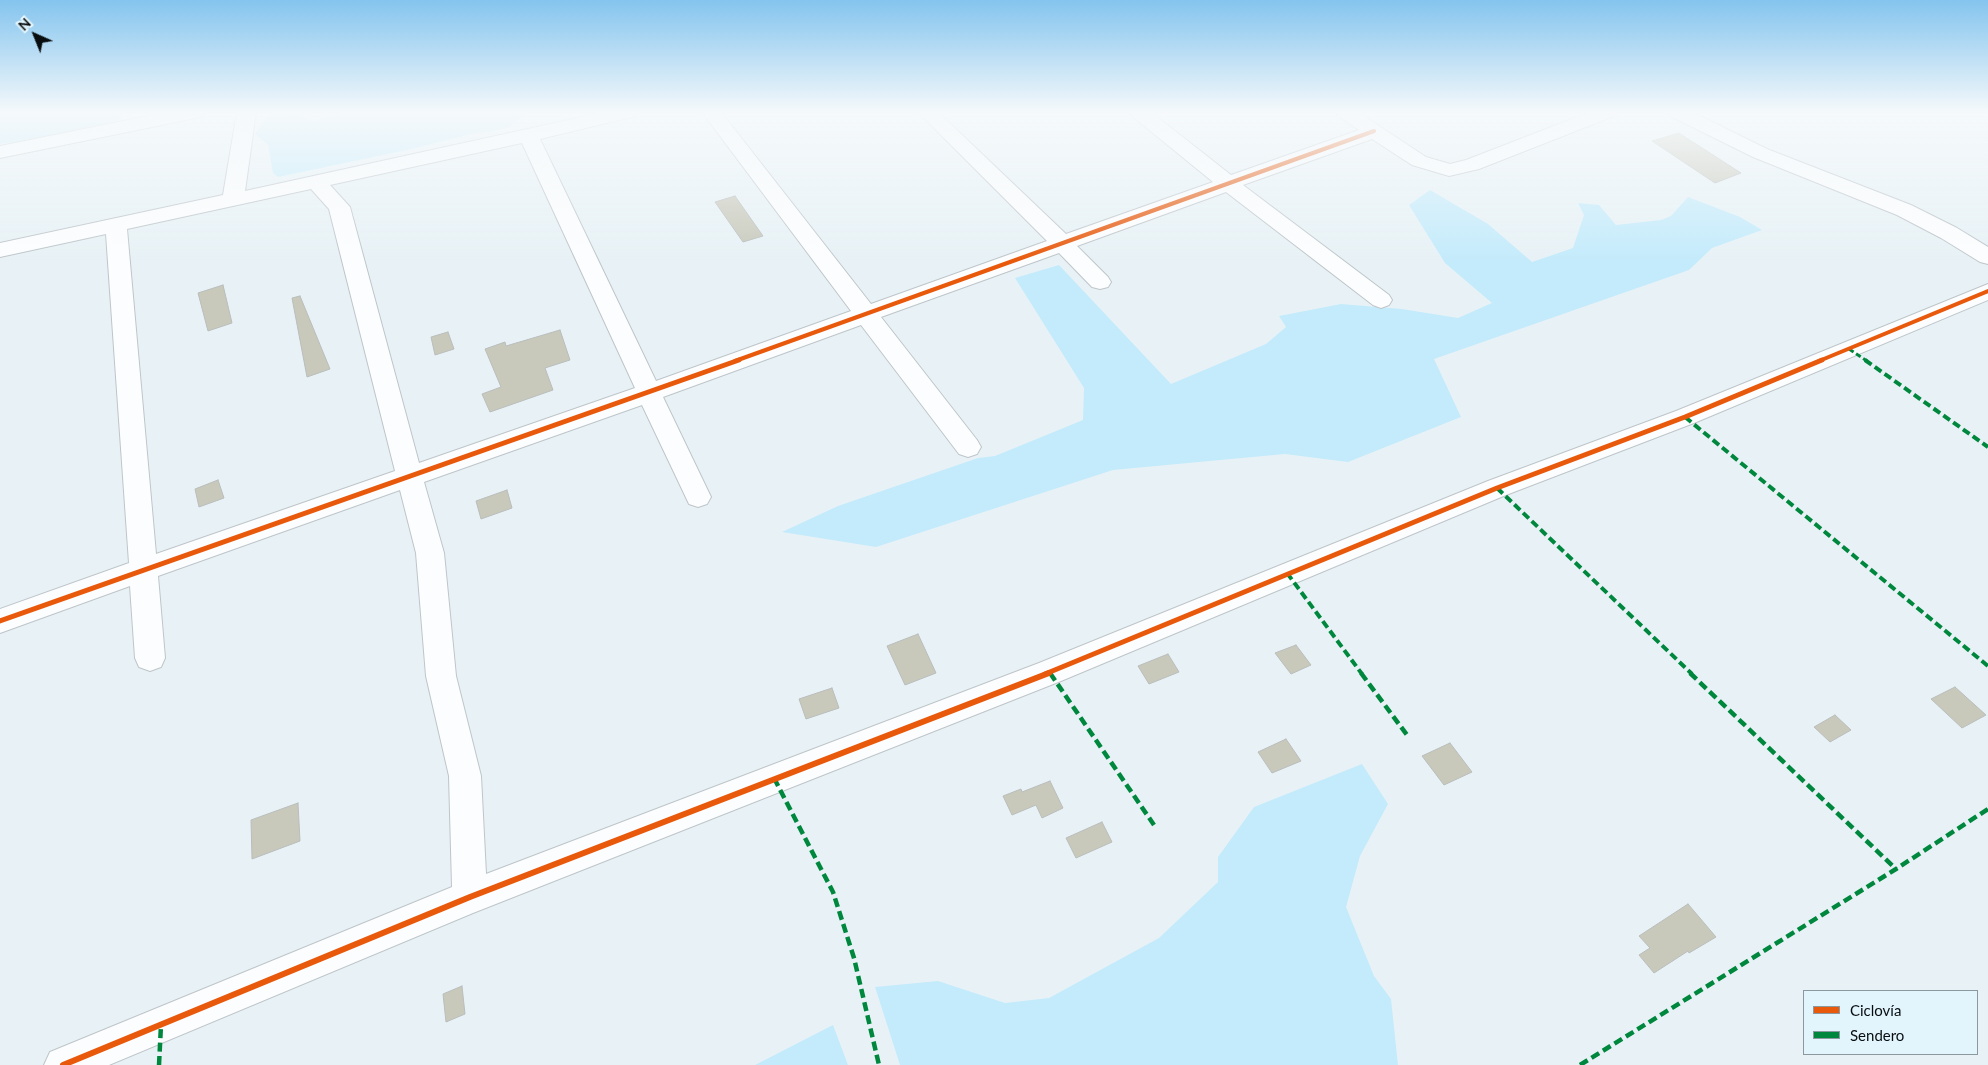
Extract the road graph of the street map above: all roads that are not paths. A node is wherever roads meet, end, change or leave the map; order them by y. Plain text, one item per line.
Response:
1 (239, 162) edge
2 (410, 162) edge
3 (540, 162) edge
4 (749, 162) edge
5 (978, 162) edge
6 (1201, 162) edge
7 (1288, 162) edge
8 (1421, 162) edge
9 (1480, 162) edge
10 (1782, 162) edge
11 (316, 182) junction
12 (1228, 183) junction
13 (233, 200) junction
14 (116, 225) junction
15 (1062, 243) junction
16 (0, 250) edge
17 (1988, 257) edge
18 (1100, 282) dead end
19 (1988, 291) edge
20 (1380, 300) dead end
21 (867, 314) junction
22 (649, 393) junction
23 (968, 448) dead end
24 (410, 476) junction
25 (698, 497) dead end
26 (143, 570) junction
27 (0, 621) edge
28 (150, 658) dead end
29 (470, 898) junction
30 (63, 1065) edge

1 - 13 street
2 - 11 street
3 - 22 street
4 - 21 street
5 - 15 street
6 - 12 street
7 - 12 street
8 - 9 street
10 - 17 street
11 - 13 street
11 - 24 street
12 - 15 street
12 - 20 street
13 - 14 street
14 - 16 street
14 - 26 street
15 - 18 street
15 - 21 street
19 - 29 street
21 - 22 street
21 - 23 street
22 - 24 street
22 - 25 street
24 - 26 street
24 - 29 street
26 - 27 street
26 - 28 street
29 - 30 street

